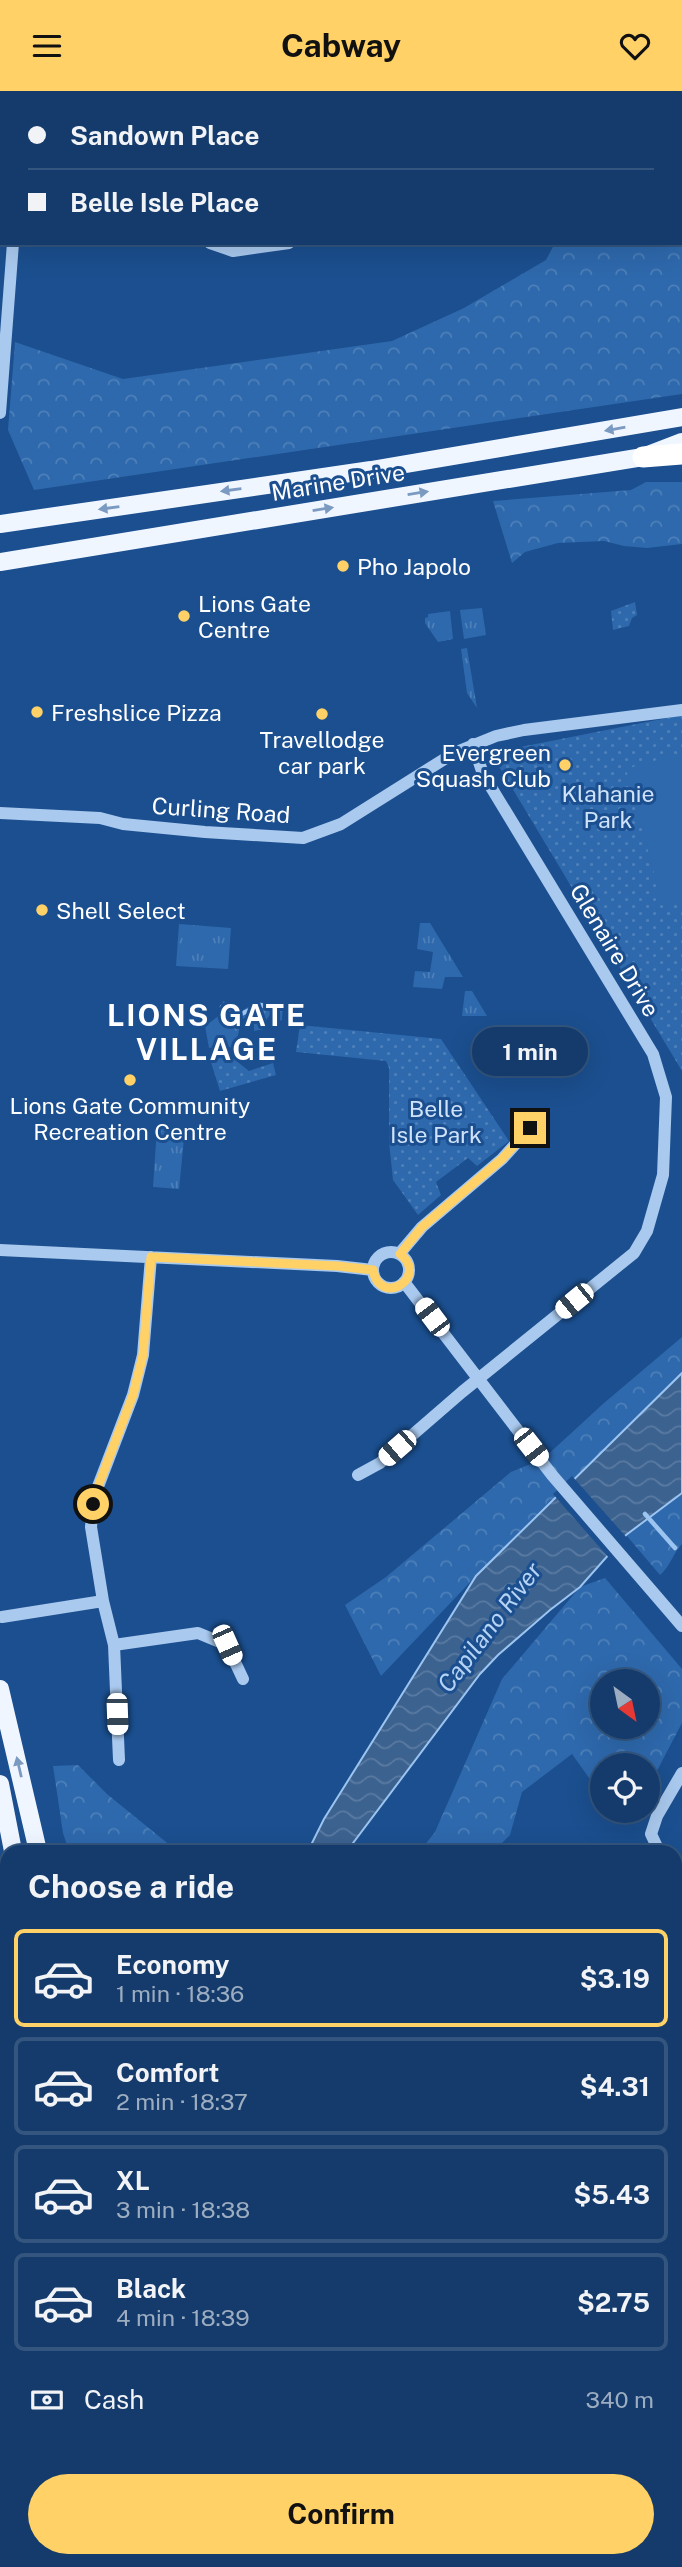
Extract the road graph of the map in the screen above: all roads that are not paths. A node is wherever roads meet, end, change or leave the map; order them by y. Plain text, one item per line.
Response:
1 (13, 245) edge
2 (216, 245) edge
3 (275, 245) edge
4 (0, 413) edge
5 (682, 417) edge
6 (682, 442) edge
7 (682, 454) edge
8 (643, 457) junction
9 (0, 524) edge
10 (0, 562) edge
11 (682, 709) edge
12 (473, 744) junction
13 (0, 813) edge
14 (530, 1128) dead end
15 (0, 1250) edge
16 (400, 1254) junction
17 (151, 1257) junction
18 (373, 1270) junction
19 (404, 1282) junction
20 (478, 1379) junction
21 (358, 1475) dead end
22 (103, 1601) junction
23 (2, 1617) edge
24 (679, 1623) edge
25 (114, 1645) junction
26 (243, 1679) dead end
27 (0, 1689) edge
28 (118, 1760) dead end
29 (682, 1773) edge
30 (0, 1784) edge
31 (12, 1845) edge
32 (37, 1845) edge
33 (656, 1845) edge

1 - 4 street
2 - 3 street
5 -> 9 main road, Marine Drive
6 - 8 main road, Marine Drive
7 - 8 highway
10 -> 8 main road, Marine Drive
11 - 12 street, Curling Road
12 - 13 street, Curling Road
12 - 20 street, Glenaire Drive
14 - 16 street
15 - 17 street
16 - 18 street
16 - 19 street
17 - 18 street
17 - 22 street
18 - 19 street
19 - 20 street
20 - 21 street, Glenaire Drive
20 - 24 street
22 - 23 street
22 - 25 street
25 - 26 street
25 - 28 street
32 -> 27 main road
29 - 33 street
30 - 31 main road

